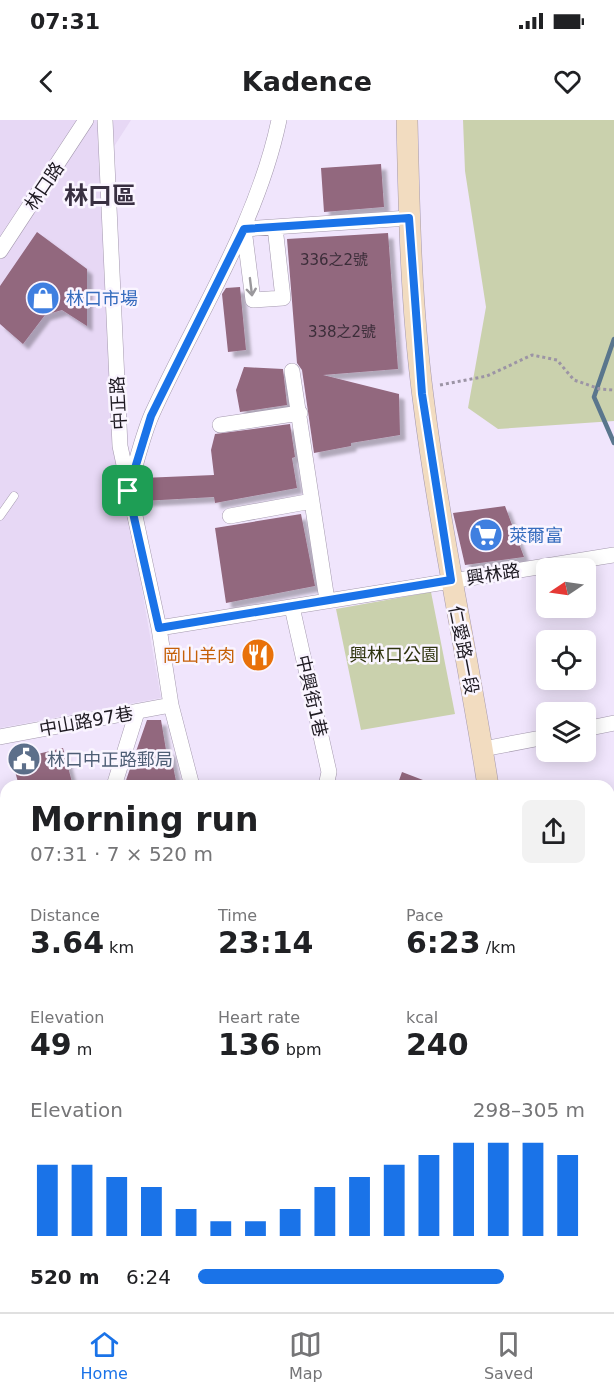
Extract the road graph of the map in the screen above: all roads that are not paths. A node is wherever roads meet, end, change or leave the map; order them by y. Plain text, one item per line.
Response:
1 (86, 120) edge
2 (105, 120) edge
3 (279, 120) edge
4 (407, 120) edge
5 (409, 218) junction
6 (275, 227) junction
7 (244, 229) junction
8 (0, 251) edge
9 (292, 371) dead end
10 (300, 413) junction
11 (220, 425) dead end
12 (128, 491) junction
13 (14, 496) dead end
14 (312, 501) junction
15 (0, 516) edge
16 (230, 516) dead end
17 (614, 555) edge
18 (451, 580) junction
19 (327, 600) junction
20 (292, 607) junction
21 (159, 628) junction
22 (171, 705) junction
23 (137, 712) junction
24 (614, 723) edge
25 (596, 727) edge
26 (0, 737) edge
27 (536, 739) edge
28 (483, 749) junction
29 (116, 780) edge
30 (190, 780) edge
31 (327, 780) edge
32 (487, 780) edge

1 - 8 street, 林口路
2 - 12 street, 中正路
3 - 7 street
4 - 5 main road, 仁愛路一段
5 - 6 street
5 - 18 main road, 仁愛路一段
6 - 7 street
7 -> 6 street
7 - 12 street
9 - 10 street
10 - 11 street
10 - 14 street
12 - 21 street, 中正路
13 - 15 lane
14 - 16 street
14 - 19 street
17 - 18 street, 興林路
18 - 19 street, 興林路
18 - 28 main road, 仁愛路一段
19 - 20 street, 興林路
20 - 21 street, 興林路
20 - 31 street, 中興街1巷
21 - 22 street, 中正路
22 - 23 street, 中山路97巷
22 - 30 street, 中正路
23 - 26 street, 中山路97巷
23 - 29 street
24 - 25 street
27 - 28 street
28 - 32 main road, 仁愛路一段

